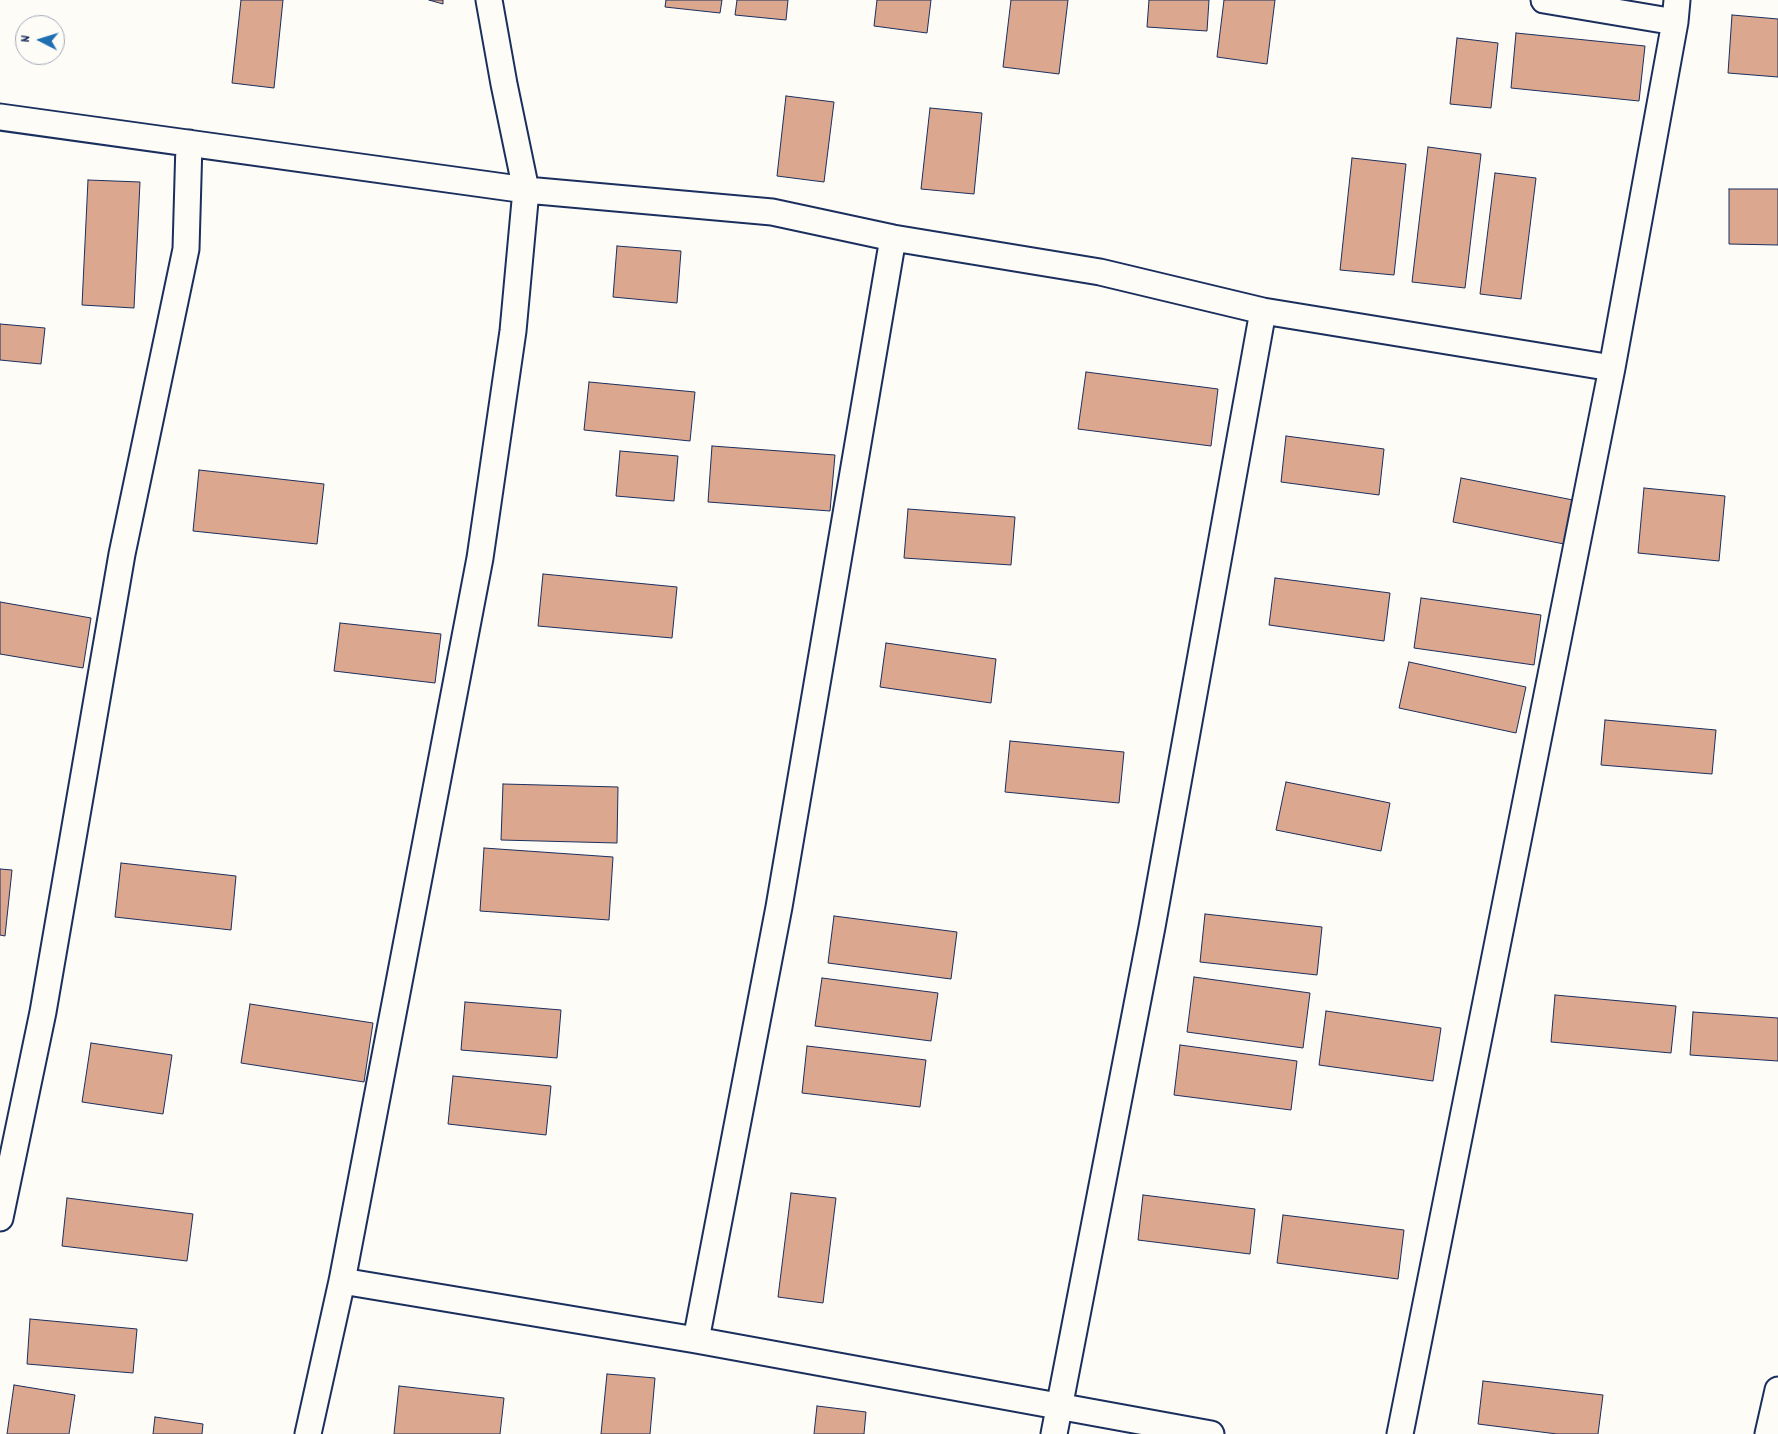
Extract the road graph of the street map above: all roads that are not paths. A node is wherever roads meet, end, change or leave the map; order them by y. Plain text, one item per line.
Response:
1 (490, 0) edge
2 (1544, 0) edge
3 (1676, 11) edge
4 (0, 117) edge
5 (189, 143) junction
6 (526, 190) junction
7 (893, 238) junction
8 (1263, 311) junction
9 (1612, 368) junction
10 (0, 1218) edge
11 (342, 1282) junction
12 (696, 1340) junction
13 (1778, 1390) edge
14 (1059, 1406) junction
15 (308, 1434) edge
16 (1054, 1434) edge
17 (1211, 1434) edge
18 (1400, 1434) edge
19 (1768, 1434) edge

1 - 6 street
2 - 3 street
3 - 9 street
4 - 5 street
5 - 6 street
5 - 10 street
6 - 7 street
6 - 11 street
7 - 8 street
7 - 12 street
8 - 9 street
8 - 14 street
9 - 18 street
11 - 12 street
11 - 15 street
12 - 14 street
13 - 19 street
14 - 16 street
14 - 17 street

